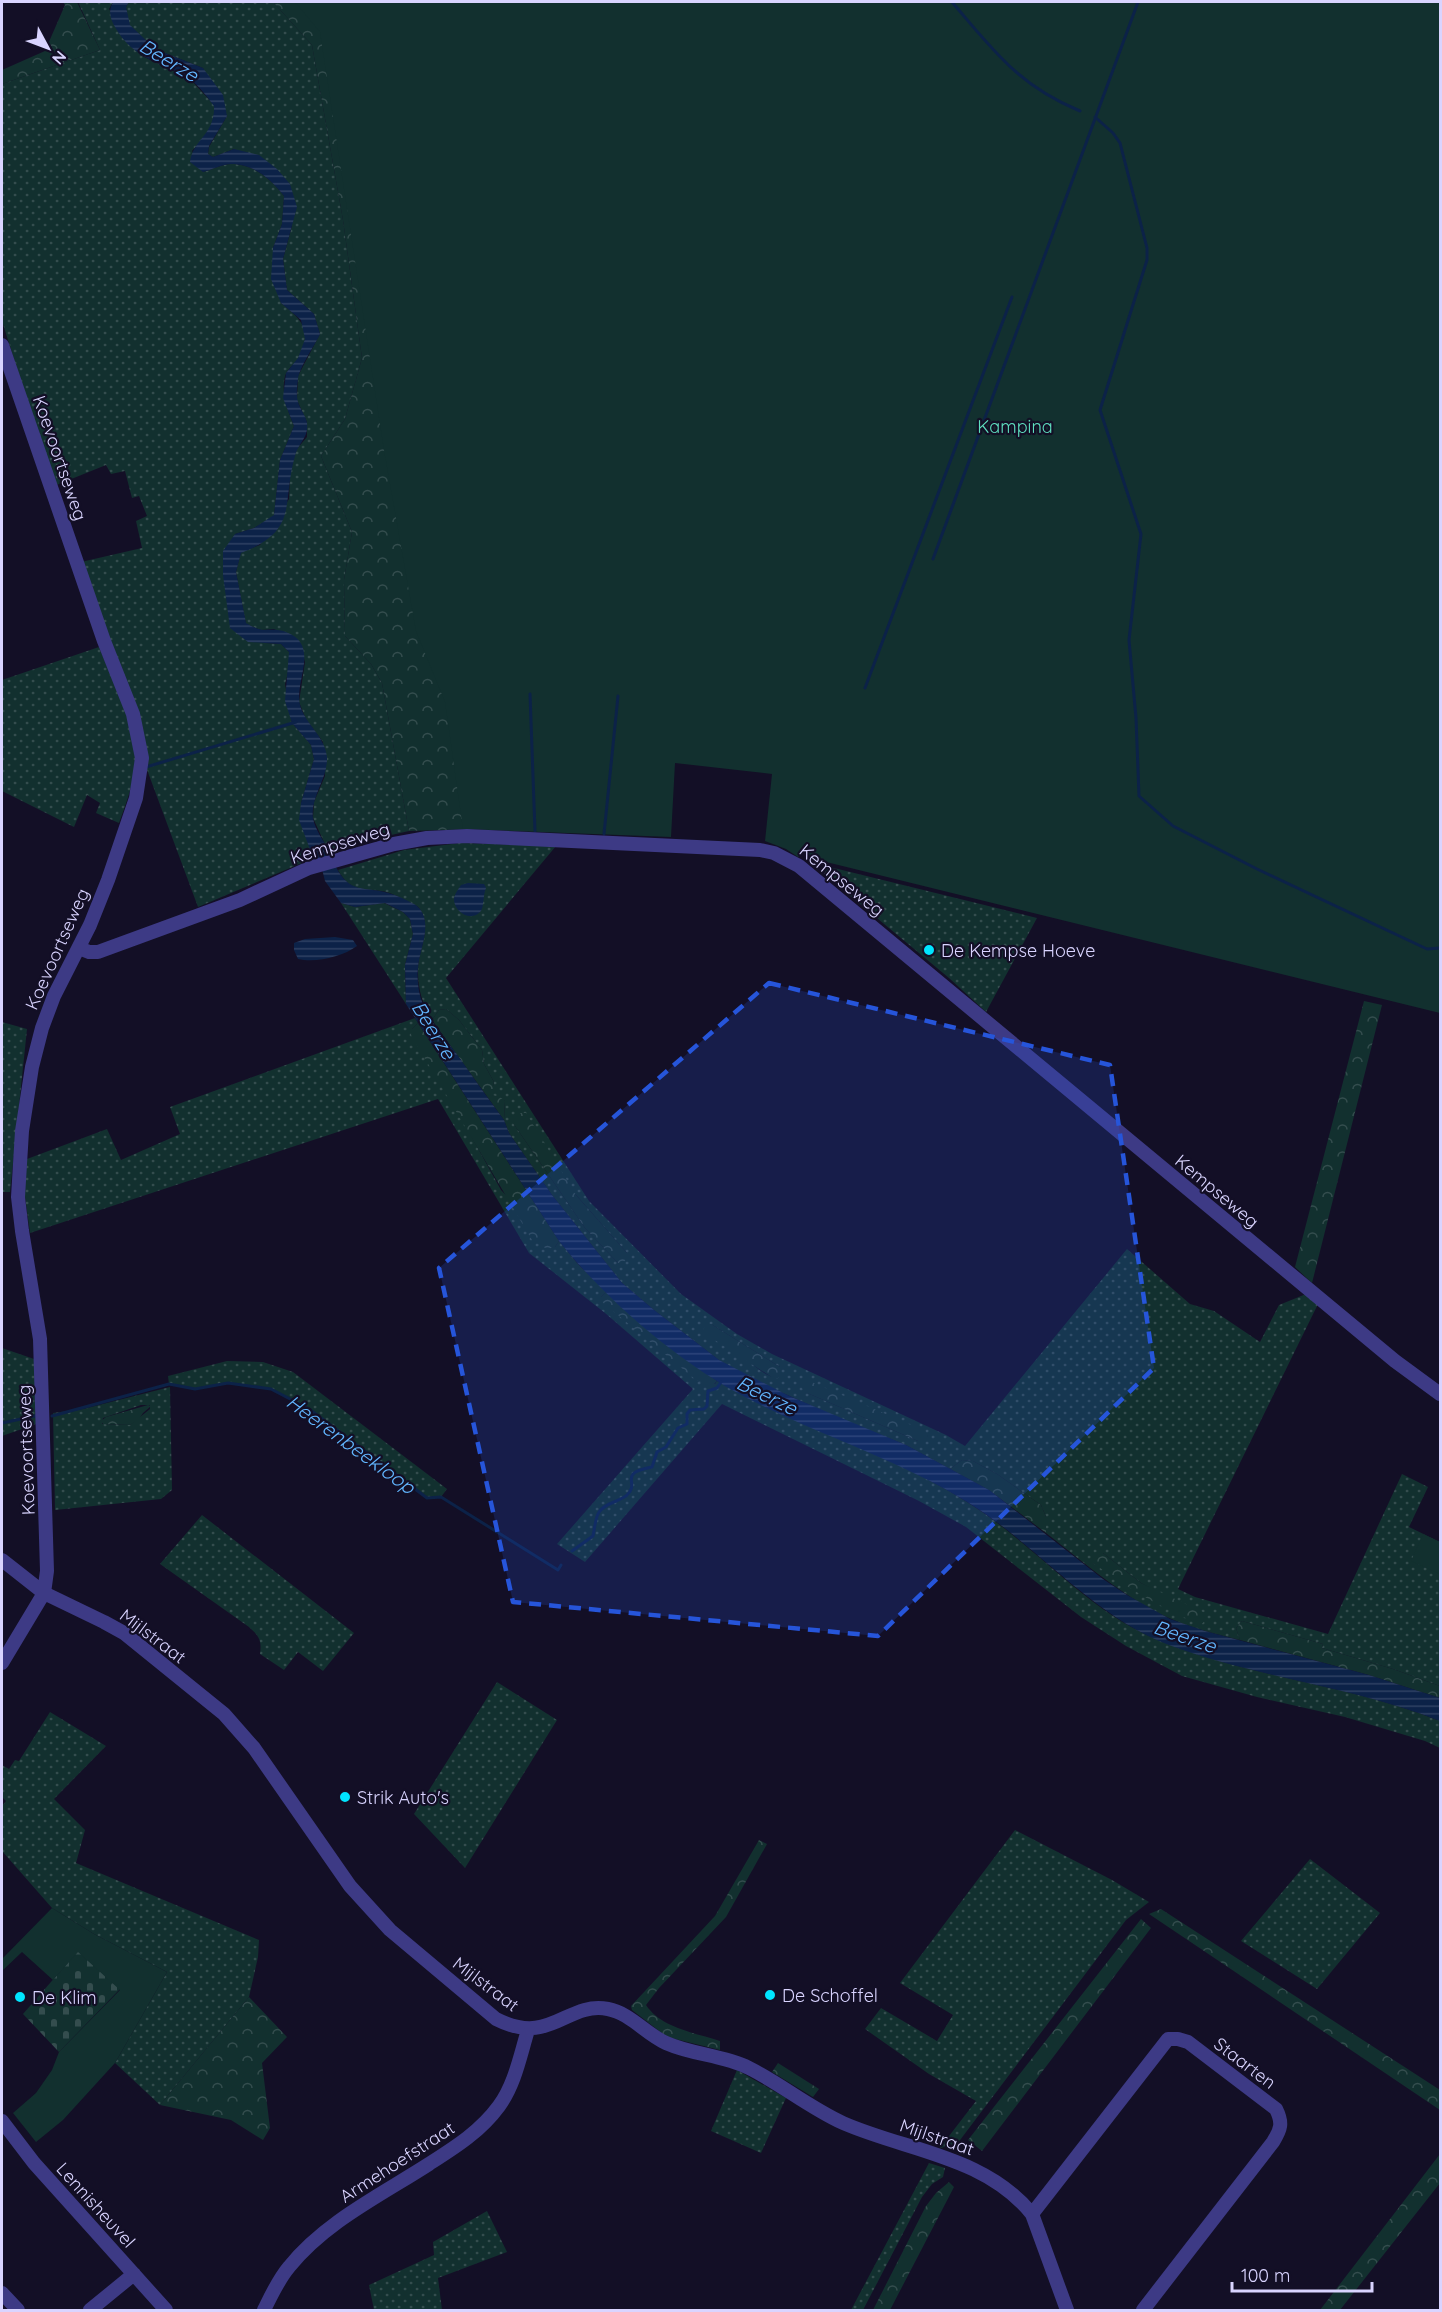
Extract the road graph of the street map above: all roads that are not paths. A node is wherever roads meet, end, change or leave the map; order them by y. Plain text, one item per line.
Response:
1 (2, 345) edge
2 (79, 948) junction
3 (1440, 1394) edge
4 (2, 1560) edge
5 (44, 1593) junction
6 (2, 1663) edge
7 (528, 2030) junction
8 (2, 2121) edge
9 (1032, 2214) junction
10 (134, 2274) junction
11 (2, 2293) edge
12 (18, 2310) edge
13 (90, 2310) edge
14 (166, 2310) edge
15 (264, 2310) edge
16 (1067, 2310) edge
17 (1143, 2310) edge

1 - 2 street, Koevoortseweg
2 - 3 street, Kempseweg
2 - 5 street, Koevoortseweg
4 - 5 street, Mijlstraat
5 - 6 street
5 - 7 street, Mijlstraat
7 - 9 street, Mijlstraat
7 - 15 street, Armehoefstraat
8 - 10 street, Lennisheuvel
9 - 16 street, Mijlstraat
9 - 17 street, Staarten
10 - 13 street
10 - 14 street, Lennisheuvel
11 - 12 street

